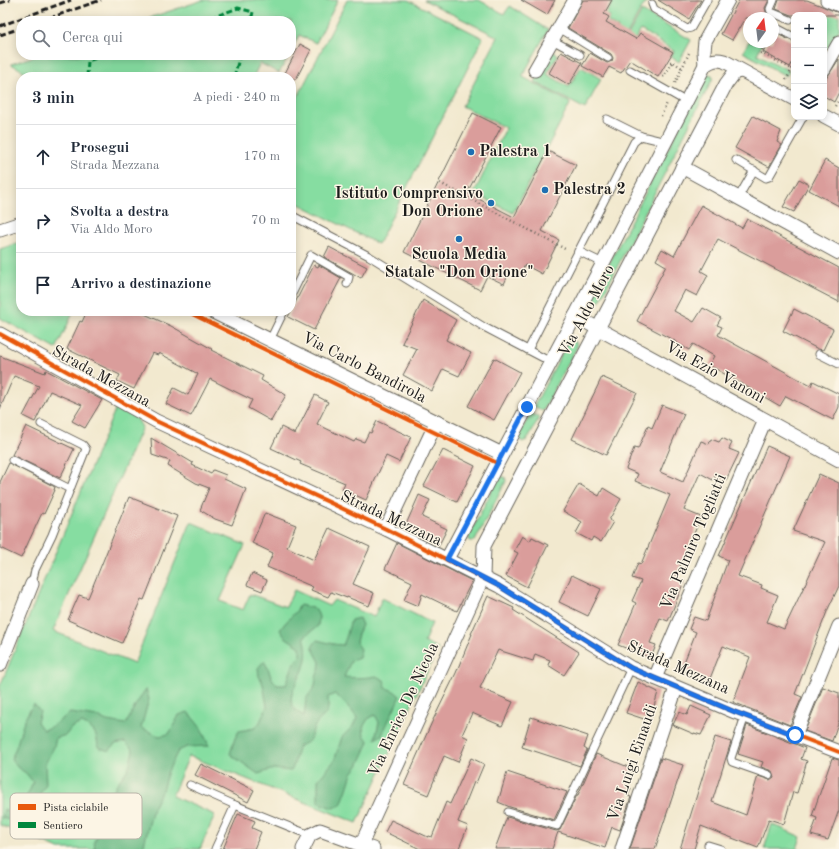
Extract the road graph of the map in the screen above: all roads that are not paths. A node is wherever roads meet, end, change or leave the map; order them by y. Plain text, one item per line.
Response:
1 (575, 0) edge
2 (707, 0) edge
3 (774, 0) edge
4 (828, 0) edge
5 (725, 1) edge
6 (652, 4) dead end
7 (839, 5) edge
8 (790, 20) dead end
9 (559, 28) junction
10 (779, 29) edge
11 (791, 35) edge
12 (552, 40) junction
13 (580, 55) dead end
14 (608, 58) dead end
15 (705, 65) junction
16 (535, 70) dead end
17 (630, 70) dead end
18 (741, 71) junction
19 (791, 97) edge
20 (687, 102) junction
21 (827, 118) edge
22 (608, 119) dead end
23 (801, 120) edge
24 (839, 124) edge
25 (641, 136) junction
26 (666, 142) junction
27 (736, 160) dead end
28 (682, 167) junction
29 (754, 170) junction
30 (738, 198) junction
31 (296, 218) edge
32 (16, 225) edge
33 (0, 230) edge
34 (578, 253) junction
35 (839, 253) edge
36 (603, 263) junction
37 (347, 284) dead end
38 (296, 286) edge
39 (221, 316) edge
40 (282, 316) edge
41 (575, 316) junction
42 (598, 328) junction
43 (0, 334) edge
44 (270, 340) junction
45 (528, 350) junction
46 (819, 354) dead end
47 (551, 362) junction
48 (839, 364) edge
49 (765, 420) junction
50 (436, 423) junction
51 (41, 424) dead end
52 (502, 454) junction
53 (12, 460) dead end
54 (839, 460) edge
55 (70, 489) junction
56 (386, 529) junction
57 (447, 559) junction
58 (483, 577) junction
59 (32, 584) joint
60 (839, 626) edge
61 (0, 665) edge
62 (631, 668) junction
63 (655, 678) junction
64 (676, 688) junction
65 (745, 716) junction
66 (795, 735) junction
67 (839, 752) edge
68 (769, 775) dead end
69 (190, 785) dead end
70 (235, 805) junction
71 (508, 812) dead end
72 (310, 835) junction
73 (708, 845) dead end
74 (367, 847) edge
75 (216, 849) edge
76 (303, 849) edge
77 (622, 849) edge
78 (721, 849) edge

1 - 9 street
2 - 6 lane
3 - 8 lane
4 - 7 street
5 - 15 street
9 - 12 street
9 - 14 lane
10 - 11 lane
12 - 13 lane
12 - 16 street
15 - 18 street
15 - 20 street, Via Aldo Moro
17 - 20 lane
18 - 19 street
18 - 28 street, Via Aldo Moro
20 - 26 street, Via Aldo Moro
21 - 24 street
22 - 25 lane
23 - 29 lane
25 - 26 lane
25 - 34 lane
26 - 36 street, Via Aldo Moro
27 - 29 lane
28 - 30 street
28 - 42 street, Via Aldo Moro
29 - 30 lane
30 - 35 street
31 - 45 lane
32 - 33 street
34 - 36 lane
34 - 45 lane
36 - 41 street, Via Aldo Moro
37 - 38 lane
39 - 44 street, Via Carlo Bandirola
40 - 44 lane
41 - 42 street, Via Ezio Vanoni
41 - 47 street, Via Aldo Moro
42 - 49 street, Via Ezio Vanoni
42 - 58 street, Via Aldo Moro
43 - 56 street, Strada Mezzana
44 - 50 street, Via Carlo Bandirola
45 - 47 lane
46 - 48 lane
47 - 52 street, Via Aldo Moro
49 - 54 street, Via Ezio Vanoni
49 - 63 street, Via Palmiro Togliatti
50 - 52 street, Via Carlo Bandirola
50 - 56 street
51 - 55 lane
52 - 57 street, Via Aldo Moro
53 - 55 lane
55 - 59 lane
56 - 57 street, Strada Mezzana
57 - 58 street, Strada Mezzana
58 - 62 street, Strada Mezzana
58 - 74 street, Via Enrico De Nicola
59 - 61 street
60 - 66 street
62 - 63 street, Strada Mezzana
62 - 71 lane
63 - 64 street, Strada Mezzana
64 - 65 street, Strada Mezzana
64 - 77 street, Via Luigi Einaudi
65 - 66 street, Strada Mezzana
65 - 68 lane
66 - 67 street, Strada Mezzana
69 - 70 lane
70 - 72 lane
70 - 75 lane
72 - 74 street
72 - 76 street
73 - 78 lane

